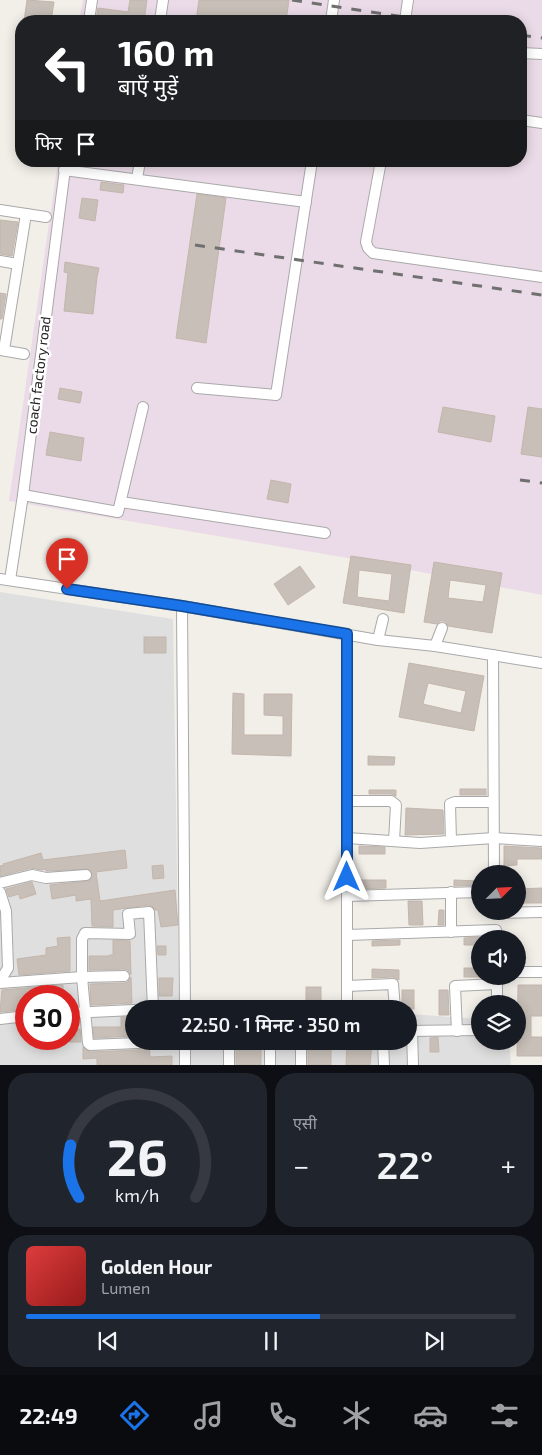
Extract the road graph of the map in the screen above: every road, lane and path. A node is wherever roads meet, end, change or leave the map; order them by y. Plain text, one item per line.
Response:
1 (92, 0) edge
2 (163, 0) edge
3 (334, 0) edge
4 (408, 0) edge
5 (90, 15) edge
6 (161, 15) edge
7 (332, 15) edge
8 (406, 15) edge
9 (527, 53) edge
10 (542, 54) edge
11 (527, 121) edge
12 (542, 123) edge
13 (65, 167) edge
14 (75, 167) edge
15 (139, 167) edge
16 (311, 167) edge
17 (379, 167) edge
18 (137, 179) junction
19 (306, 202) junction
20 (0, 210) edge
21 (26, 214) junction
22 (46, 217) dead end
23 (0, 261) edge
24 (18, 264) junction
25 (542, 277) edge
26 (4, 322) edge
27 (2, 350) edge
28 (24, 354) dead end
29 (196, 388) dead end
30 (143, 407) dead end
31 (23, 495) junction
32 (121, 502) junction
33 (325, 533) dead end
34 (5, 579) edge
35 (182, 606) junction
36 (383, 619) dead end
37 (442, 628) dead end
38 (347, 634) junction
39 (378, 640) junction
40 (435, 646) junction
41 (493, 655) junction
42 (542, 663) edge
43 (347, 801) junction
44 (493, 802) junction
45 (347, 838) junction
46 (494, 838) junction
47 (394, 841) junction
48 (451, 841) junction
49 (542, 841) edge
50 (494, 865) edge
51 (86, 875) dead end
52 (0, 883) edge
53 (0, 892) edge
54 (451, 892) junction
55 (471, 892) edge
56 (347, 896) junction
57 (526, 912) edge
58 (542, 912) edge
59 (451, 932) junction
60 (471, 933) edge
61 (347, 935) junction
62 (526, 972) edge
63 (542, 972) edge
64 (124, 976) dead end
65 (82, 977) junction
66 (0, 982) edge
67 (471, 984) edge
68 (347, 986) junction
69 (153, 1000) edge
70 (185, 1000) edge
71 (347, 1000) edge
72 (394, 1000) edge
73 (125, 1010) edge
74 (80, 1012) edge
75 (85, 1012) junction
76 (15, 1017) edge
77 (0, 1019) edge
78 (471, 1030) edge
79 (417, 1031) edge
80 (457, 1031) junction
81 (125, 1043) edge
82 (185, 1050) edge
83 (229, 1050) edge
84 (270, 1050) edge
85 (302, 1050) edge
86 (383, 1050) edge
87 (412, 1050) edge
88 (185, 1065) edge
89 (229, 1065) edge
90 (270, 1065) edge
91 (302, 1065) edge
92 (384, 1065) edge
93 (413, 1065) edge

1 - 5 street
2 - 6 street
3 - 7 street
4 - 8 street
9 - 10 street
11 - 12 street
13 - 31 street, coach factory road
14 - 18 street, coach factory road
15 - 18 street
16 - 19 street
17 - 25 street
18 - 19 street, coach factory road
19 - 29 street
20 - 21 street
21 - 22 street
21 - 24 street
23 - 24 street
24 - 26 street
26 - 27 street
27 - 28 street
30 - 32 street
31 - 32 street
31 - 34 street, coach factory road
32 - 33 street
34 - 35 street
35 - 38 street
35 - 70 street
36 - 39 street
37 - 40 street
38 - 39 street
38 - 43 street
39 - 40 street
40 - 41 street
41 - 42 street
41 - 44 street
43 - 45 street
43 - 47 street
44 - 46 street
44 - 48 street
45 - 47 street
45 - 56 street
46 - 48 street
46 - 49 street
46 - 50 street
47 - 48 street
51 - 52 street
53 - 66 street
54 - 55 street
54 - 56 street
54 - 59 street
56 - 61 street
57 - 58 street
59 - 60 street
59 - 61 street
61 - 68 street
62 - 63 street
64 - 65 street
65 - 66 street
65 - 69 street
65 - 75 street
67 - 80 street
68 - 71 street
68 - 72 street
73 - 75 street
74 - 75 street
75 - 81 street
76 - 77 street
78 - 80 street
79 - 80 street
82 - 88 street
83 - 89 street
84 - 90 street
85 - 91 street
86 - 92 street
87 - 93 street

